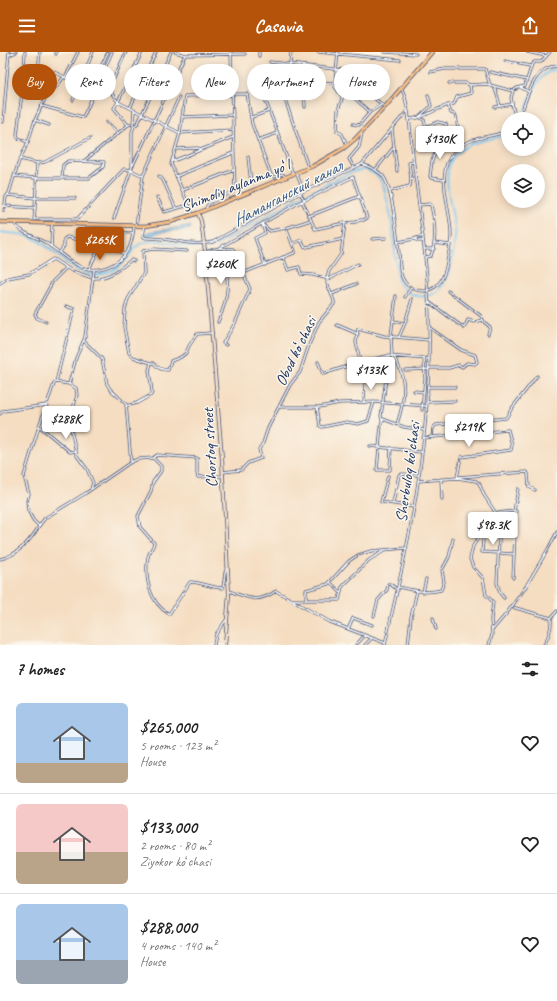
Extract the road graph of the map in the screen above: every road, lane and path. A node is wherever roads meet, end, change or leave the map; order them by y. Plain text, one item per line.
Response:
1 (9, 52) edge
2 (16, 52) edge
3 (24, 52) edge
4 (40, 52) edge
5 (78, 52) edge
6 (93, 52) edge
7 (108, 52) edge
8 (112, 52) edge
9 (126, 52) edge
10 (142, 52) edge
11 (156, 52) edge
12 (171, 52) edge
13 (175, 52) edge
14 (259, 52) edge
15 (291, 52) edge
16 (318, 52) edge
17 (376, 52) edge
18 (384, 52) edge
19 (432, 52) edge
20 (527, 52) edge
21 (550, 52) edge
22 (231, 53) edge
23 (338, 53) edge
24 (245, 54) dead end
25 (416, 54) dead end
26 (9, 55) junction
27 (185, 55) junction
28 (259, 56) dead end
29 (546, 56) junction
30 (376, 57) junction
31 (400, 60) dead end
32 (270, 62) dead end
33 (505, 62) dead end
34 (39, 64) edge
35 (72, 64) edge
36 (88, 64) edge
37 (102, 64) edge
38 (107, 64) edge
39 (232, 64) edge
40 (290, 64) joint
41 (337, 64) edge
42 (530, 66) junction
43 (557, 66) edge
44 (430, 72) dead end
45 (490, 72) dead end
46 (57, 74) edge
47 (116, 74) edge
48 (65, 78) joint
49 (527, 80) junction
50 (449, 83) dead end
51 (332, 84) joint
52 (470, 85) junction
53 (490, 85) junction
54 (494, 86) junction
55 (334, 87) edge
56 (520, 87) junction
57 (401, 88) junction
58 (513, 91) junction
59 (529, 92) junction
60 (239, 94) edge
61 (191, 95) edge
62 (428, 95) dead end
63 (116, 99) edge
64 (91, 100) edge
65 (178, 100) edge
66 (231, 100) edge
67 (265, 100) edge
68 (285, 100) edge
69 (341, 100) edge
70 (356, 100) edge
71 (375, 100) edge
72 (118, 102) junction
73 (512, 104) junction
74 (381, 105) junction
75 (448, 105) junction
76 (41, 106) junction
77 (500, 106) junction
78 (305, 107) dead end
79 (495, 107) dead end
80 (130, 108) junction
81 (385, 108) junction
82 (134, 110) junction
83 (269, 111) junction
84 (407, 111) junction
85 (370, 112) junction
86 (514, 112) edge
87 (521, 112) edge
88 (142, 115) junction
89 (232, 115) junction
90 (182, 117) junction
91 (251, 117) junction
92 (419, 117) junction
93 (408, 119) junction
94 (35, 120) junction
95 (154, 121) junction
96 (3, 122) dead end
97 (107, 122) dead end
98 (353, 124) dead end
99 (128, 125) junction
100 (133, 125) junction
101 (49, 126) dead end
102 (166, 126) junction
103 (426, 127) junction
104 (232, 130) junction
105 (392, 130) junction
106 (362, 132) junction
107 (118, 133) junction
108 (180, 133) junction
109 (277, 133) junction
110 (501, 133) edge
111 (233, 137) junction
112 (90, 138) dead end
113 (441, 138) junction
114 (258, 140) junction
115 (448, 140) junction
116 (28, 142) junction
117 (347, 145) junction
118 (394, 147) junction
119 (176, 149) junction
120 (202, 149) junction
121 (458, 149) junction
122 (454, 151) junction
123 (233, 153) junction
124 (248, 157) dead end
125 (20, 159) junction
126 (84, 161) junction
127 (172, 161) junction
128 (414, 162) junction
129 (37, 163) junction
130 (362, 164) junction
131 (132, 167) junction
132 (308, 168) junction
133 (354, 168) junction
134 (131, 170) junction
135 (234, 170) junction
136 (376, 170) junction
137 (397, 171) dead end
138 (294, 174) junction
139 (14, 176) junction
140 (143, 176) junction
141 (159, 176) dead end
142 (177, 176) junction
143 (286, 177) junction
144 (35, 178) junction
145 (62, 178) junction
146 (411, 178) junction
147 (416, 178) junction
148 (444, 180) junction
149 (183, 190) junction
150 (235, 191) junction
151 (304, 191) junction
152 (389, 192) junction
153 (300, 193) junction
154 (8, 195) junction
155 (360, 196) junction
156 (157, 197) dead end
157 (35, 198) junction
158 (76, 198) dead end
159 (303, 201) junction
160 (189, 205) junction
161 (419, 205) junction
162 (5, 206) junction
163 (35, 208) junction
164 (176, 209) junction
165 (206, 210) junction
166 (4, 212) dead end
167 (198, 213) junction
168 (193, 215) junction
169 (309, 216) junction
170 (114, 218) dead end
171 (311, 220) junction
172 (34, 221) junction
173 (0, 222) edge
174 (14, 222) junction
175 (346, 223) junction
176 (52, 224) junction
177 (262, 224) junction
178 (135, 226) junction
179 (145, 226) junction
180 (286, 228) junction
181 (96, 232) dead end
182 (133, 233) junction
183 (423, 236) junction
184 (386, 238) dead end
185 (343, 239) junction
186 (372, 239) dead end
187 (414, 239) junction
188 (423, 241) junction
189 (398, 242) junction
190 (204, 243) junction
191 (434, 243) junction
192 (292, 244) junction
193 (450, 245) junction
194 (100, 246) junction
195 (51, 247) junction
196 (219, 248) junction
197 (224, 249) junction
198 (424, 249) junction
199 (434, 249) junction
200 (187, 251) dead end
201 (205, 251) junction
202 (60, 253) junction
203 (124, 254) junction
204 (283, 257) junction
205 (425, 257) junction
206 (134, 261) dead end
207 (358, 264) dead end
208 (265, 265) junction
209 (66, 268) junction
210 (89, 269) junction
211 (94, 270) junction
212 (243, 273) junction
213 (93, 278) junction
214 (327, 279) junction
215 (0, 282) edge
216 (356, 284) dead end
217 (410, 289) junction
218 (428, 290) junction
219 (448, 291) dead end
220 (332, 294) junction
221 (396, 296) dead end
222 (405, 296) dead end
223 (412, 299) dead end
224 (429, 301) junction
225 (66, 306) dead end
226 (483, 320) junction
227 (393, 321) junction
228 (46, 322) dead end
229 (218, 322) dead end
230 (405, 323) junction
231 (337, 325) dead end
232 (429, 327) junction
233 (212, 333) junction
234 (358, 334) junction
235 (488, 334) dead end
236 (391, 336) junction
237 (399, 336) junction
238 (429, 340) junction
239 (84, 341) junction
240 (226, 345) dead end
241 (391, 356) junction
242 (424, 358) junction
243 (429, 359) junction
244 (318, 362) dead end
245 (360, 362) junction
246 (151, 363) junction
247 (429, 368) junction
248 (424, 369) junction
249 (405, 370) dead end
250 (537, 376) dead end
251 (365, 381) dead end
252 (56, 382) junction
253 (69, 384) junction
254 (428, 387) junction
255 (455, 387) dead end
256 (414, 391) dead end
257 (424, 392) junction
258 (364, 402) junction
259 (374, 402) junction
260 (384, 402) junction
261 (427, 402) junction
262 (455, 402) dead end
263 (403, 404) junction
264 (47, 405) junction
265 (126, 406) junction
266 (422, 406) junction
267 (427, 406) junction
268 (280, 407) junction
269 (316, 407) junction
270 (422, 410) dead end
271 (0, 414) edge
272 (382, 420) junction
273 (397, 424) junction
274 (39, 426) junction
275 (424, 430) junction
276 (432, 437) junction
277 (423, 438) junction
278 (370, 446) dead end
279 (379, 447) junction
280 (390, 448) junction
281 (76, 451) junction
282 (422, 452) junction
283 (153, 458) junction
284 (131, 462) junction
285 (223, 472) junction
286 (418, 475) junction
287 (223, 476) junction
288 (388, 476) dead end
289 (458, 478) junction
290 (441, 479) junction
291 (418, 481) junction
292 (518, 489) dead end
293 (91, 490) junction
294 (535, 490) dead end
295 (442, 499) dead end
296 (393, 503) junction
297 (414, 507) junction
298 (514, 511) junction
299 (497, 512) junction
300 (39, 526) junction
301 (484, 529) junction
302 (557, 532) edge
303 (453, 539) dead end
304 (406, 548) junction
305 (386, 550) junction
306 (498, 554) junction
307 (514, 554) junction
308 (0, 558) edge
309 (227, 566) junction
310 (426, 578) dead end
311 (513, 578) dead end
312 (330, 582) junction
313 (398, 588) junction
314 (229, 591) junction
315 (417, 591) junction
316 (340, 592) junction
317 (423, 592) junction
318 (504, 598) dead end
319 (292, 600) junction
320 (306, 600) junction
321 (512, 607) junction
322 (557, 611) edge
323 (374, 616) dead end
324 (228, 618) junction
325 (433, 618) dead end
326 (551, 618) junction
327 (372, 625) dead end
328 (348, 629) junction
329 (436, 629) dead end
330 (492, 629) junction
331 (365, 635) junction
332 (372, 638) junction
333 (385, 644) edge
334 (214, 645) edge
335 (225, 645) edge
336 (356, 645) edge
337 (366, 645) edge
338 (408, 645) edge
339 (489, 645) edge
340 (544, 645) edge

1 - 26 street
2 - 26 street
3 - 116 street
4 - 34 street
5 - 35 street
6 - 36 street
7 - 37 street
8 - 38 street
9 - 47 street
10 - 72 street
11 - 80 street
12 - 88 street
13 - 27 street
14 - 28 street
15 - 40 street
16 - 23 street
17 - 30 street
18 - 25 street
19 - 57 main road, Shimoliy aylanma yoʻl
20 - 29 street
21 - 29 street
22 - 24 street
22 - 27 street
22 - 39 street
23 - 30 street
23 - 41 street
26 - 96 street
27 - 95 street
29 - 42 street
30 - 31 street
32 - 40 street
33 - 42 street
42 - 49 street
43 - 59 street
44 - 53 street
45 - 49 street
46 - 48 street
48 - 76 street
49 - 56 street
50 - 52 street
51 - 55 street
51 - 78 street
52 - 53 street
52 - 75 street
53 - 54 street
54 - 58 street
54 - 77 street
56 - 58 street
56 - 59 street
57 - 81 main road, Shimoliy aylanma yoʻl
57 - 84 street, Sherbuloq koʻchasi
58 - 73 street
59 - 87 street
60 - 91 street
61 - 90 street
62 - 92 street
63 - 72 street
64 - 76 street
65 - 102 street
66 - 89 street
67 - 83 street
68 - 132 street
69 - 117 street
70 - 85 street
71 - 74 street
72 - 80 street
72 - 99 street
73 - 77 street
73 - 86 street
74 - 81 street
74 - 85 street
75 - 92 street
75 - 121 street
76 - 94 street
77 - 79 street
80 - 82 street
81 - 106 main road, Shimoliy aylanma yoʻl
82 - 88 street
82 - 100 street
83 - 91 street
83 - 109 street
84 - 93 street, Sherbuloq koʻchasi
84 - 105 street
85 - 98 street
88 - 95 street
88 - 100 street
89 - 90 street
89 - 104 street
90 - 108 street
91 - 114 street
92 - 93 street
92 - 103 street
93 - 128 street, Sherbuloq koʻchasi
94 - 101 street
94 - 116 street
95 - 102 street
95 - 131 street
97 - 107 street
99 - 100 street
99 - 107 street
100 - 131 street
102 - 108 street
102 - 140 street
103 - 113 street
103 - 115 street
104 - 108 street
104 - 111 street
105 - 118 street
105 - 130 street
106 - 117 main road, Shimoliy aylanma yoʻl
106 - 133 street
107 - 126 street
108 - 119 street
109 - 114 street
109 - 138 street
110 - 121 street
111 - 120 street
111 - 123 street
112 - 129 street
113 - 115 street
113 - 148 street
114 - 143 street
115 - 122 street
116 - 125 street
117 - 132 main road, Shimoliy aylanma yoʻl
118 - 136 street
118 - 137 street
119 - 120 street
119 - 127 street
120 - 127 street
121 - 122 street
122 - 148 street
123 - 135 street
123 - 142 street
124 - 150 street
125 - 129 street
125 - 139 street
126 - 145 street
126 - 145 street
127 - 142 street
128 - 146 street
128 - 147 street, Sherbuloq koʻchasi
129 - 144 street
130 - 133 street
130 - 136 street
131 - 134 street
132 - 138 main road, Shimoliy aylanma yoʻl
133 - 151 street
134 - 140 street
134 - 170 street
134 - 172 street
135 - 149 street
135 - 150 street
136 - 152 street
138 - 143 main road, Shimoliy aylanma yoʻl
138 - 151 street
139 - 144 street
139 - 154 street
140 - 178 street
141 - 164 street
142 - 149 street
143 - 165 main road, Shimoliy aylanma yoʻl
144 - 145 street
144 - 157 street
146 - 147 street
146 - 152 street
147 - 161 street, Sherbuloq koʻchasi
148 - 193 street
149 - 160 street
150 - 165 street
151 - 153 street
152 - 189 street
153 - 159 street
153 - 190 street
154 - 157 street
154 - 162 street
155 - 159 street
155 - 169 street
155 - 175 street
156 - 164 street
157 - 158 street
157 - 163 street
159 - 169 street
159 - 177 street
160 - 164 street
160 - 168 street
161 - 183 street, Sherbuloq koʻchasi
161 - 191 street
162 - 163 street
162 - 166 street
163 - 172 street
165 - 167 main road, Shimoliy aylanma yoʻl
167 - 168 main road, Shimoliy aylanma yoʻl
167 - 190 main road, Chortoq street
168 - 179 main road, Shimoliy aylanma yoʻl
169 - 171 street
171 - 175 street
171 - 180 street
172 - 174 main road, Shimoliy aylanma yoʻl
172 - 176 main road, Shimoliy aylanma yoʻl
173 - 174 main road, Shimoliy aylanma yoʻl
174 - 195 street
175 - 185 street
176 - 178 main road, Shimoliy aylanma yoʻl
176 - 195 street
177 - 180 street
177 - 196 street
177 - 208 street
178 - 179 main road, Shimoliy aylanma yoʻl
178 - 182 street
179 - 190 street
180 - 192 street
181 - 182 street
182 - 203 street
183 - 187 street
183 - 188 street, Sherbuloq koʻchasi
184 - 186 street
185 - 192 street
185 - 214 street
187 - 188 street
187 - 189 street
188 - 198 street, Sherbuloq koʻchasi
189 - 217 street
190 - 201 main road, Chortoq street
191 - 193 street
191 - 199 street
192 - 204 street
193 - 218 street
194 - 202 street
194 - 203 street
194 - 210 street
195 - 202 street
196 - 197 street
196 - 201 street
197 - 212 street
197 - 229 street
198 - 199 street
198 - 205 street, Sherbuloq koʻchasi
199 - 205 street
200 - 246 street
201 - 233 main road, Chortoq street
202 - 210 street
203 - 211 street
204 - 208 street
204 - 214 street
205 - 218 street, Sherbuloq koʻchasi
206 - 213 street
207 - 214 street
208 - 212 street
209 - 213 street
209 - 215 street
209 - 228 street
210 - 211 street
211 - 213 street
212 - 240 street
213 - 239 street
214 - 220 street
216 - 220 street
217 - 218 street
217 - 222 street
218 - 224 street, Sherbuloq koʻchasi
219 - 226 street
220 - 268 street, Obod koʻchasi
221 - 227 street
223 - 230 street
224 - 226 street
224 - 232 street, Sherbuloq koʻchasi
225 - 252 street
226 - 235 street
227 - 230 street
227 - 236 street
230 - 237 street
231 - 234 street
232 - 238 street, Sherbuloq koʻchasi
232 - 247 street
233 - 246 street
233 - 285 main road, Chortoq street
234 - 236 street
234 - 245 street
236 - 237 street
236 - 241 street
237 - 238 street
238 - 243 street, Sherbuloq koʻchasi
239 - 253 street
239 - 265 street
241 - 242 street
241 - 245 street
241 - 260 street
241 - 263 street
242 - 243 street
242 - 248 street
243 - 247 street, Sherbuloq koʻchasi
244 - 245 street
246 - 265 street
247 - 248 street
247 - 254 street, Sherbuloq koʻchasi
248 - 249 street
248 - 257 street
250 - 276 street
251 - 258 street
252 - 253 street
252 - 264 street
253 - 281 street
254 - 255 street
254 - 261 street, Sherbuloq koʻchasi
256 - 257 street
257 - 266 street
258 - 259 street
258 - 269 street
259 - 260 street
259 - 269 street
260 - 263 street
260 - 272 street
261 - 262 street
261 - 267 street, Sherbuloq koʻchasi
263 - 266 street
263 - 273 street
264 - 271 street
264 - 274 street
265 - 284 street
266 - 267 street
266 - 270 street
267 - 275 street, Sherbuloq koʻchasi
268 - 269 street
268 - 285 street
272 - 273 street
272 - 279 street
273 - 275 street
274 - 281 street
274 - 300 street
275 - 277 street, Sherbuloq koʻchasi
276 - 277 street
276 - 289 street
277 - 282 street, Sherbuloq koʻchasi
278 - 279 street
279 - 280 street
279 - 280 street
280 - 282 street
281 - 293 street
282 - 286 street, Sherbuloq koʻchasi
283 - 284 street
283 - 287 street
283 - 309 street
284 - 293 street
285 - 287 main road, Chortoq street
286 - 291 street, Sherbuloq koʻchasi
286 - 296 street
287 - 309 main road, Chortoq street
288 - 296 street
289 - 290 street
289 - 294 street
289 - 299 street
290 - 291 street
290 - 295 street
291 - 297 street, Sherbuloq koʻchasi
292 - 298 street
293 - 300 street
296 - 297 street
297 - 304 street, Sherbuloq koʻchasi
298 - 299 street
298 - 307 street
299 - 301 street
299 - 306 street
300 - 308 street
301 - 306 street
301 - 330 street
302 - 321 street
303 - 317 street
304 - 305 street
304 - 313 street, Sherbuloq koʻchasi
305 - 312 street
305 - 316 street
306 - 307 street
306 - 318 street
307 - 311 street
309 - 314 main road, Chortoq street
310 - 317 street
312 - 316 street
312 - 320 street
313 - 315 street
313 - 323 street
313 - 333 street, Sherbuloq koʻchasi
314 - 319 street
314 - 324 main road, Chortoq street
315 - 317 street
315 - 338 street
316 - 320 street
319 - 320 street
319 - 328 street
321 - 326 street
321 - 330 street
322 - 326 street
324 - 334 street
324 - 335 main road, Chortoq street
325 - 329 street
326 - 340 street
327 - 328 street
328 - 331 street
330 - 339 street
331 - 332 street
331 - 336 street
332 - 333 street
332 - 337 street

